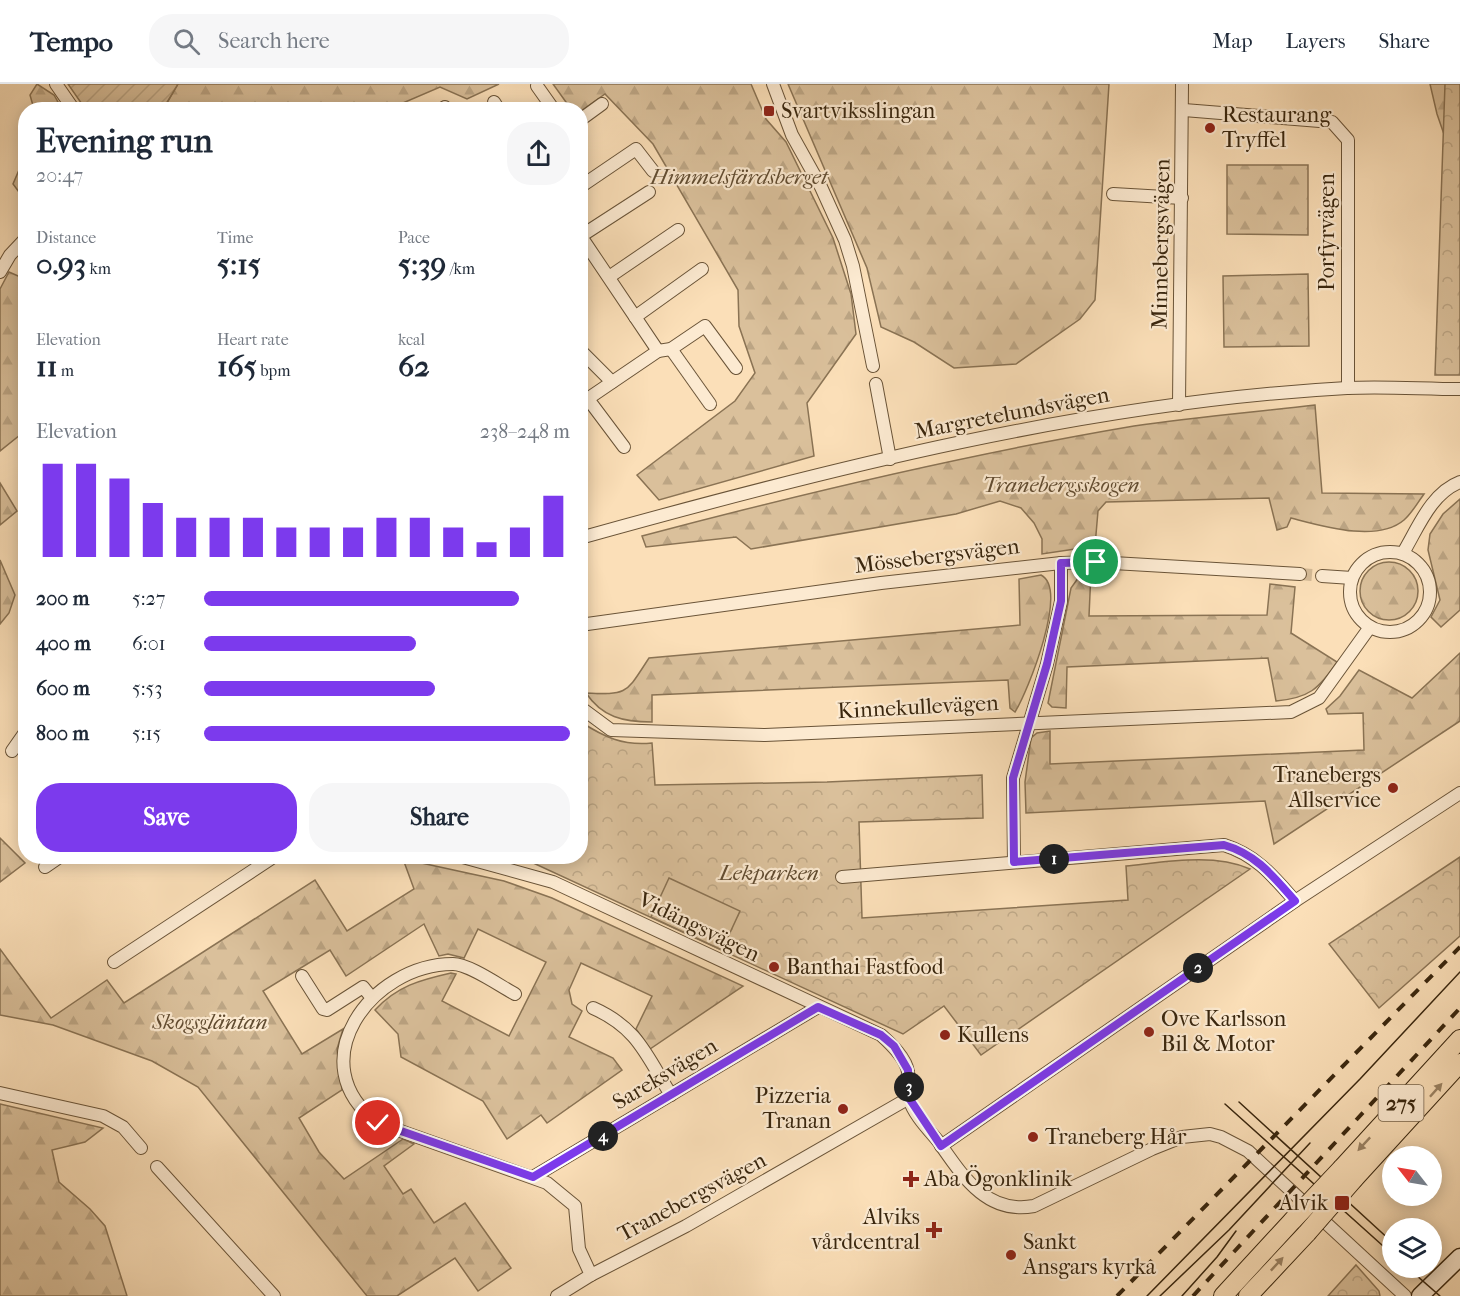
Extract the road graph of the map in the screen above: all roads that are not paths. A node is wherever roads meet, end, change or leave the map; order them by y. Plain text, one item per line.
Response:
1 (56, 84) edge
2 (773, 84) edge
3 (1182, 84) edge
4 (537, 87) dead end
5 (68, 102) edge
6 (548, 102) edge
7 (602, 104) dead end
8 (1184, 110) junction
9 (588, 114) edge
10 (653, 171) dead end
11 (588, 182) edge
12 (649, 192) dead end
13 (1113, 194) dead end
14 (1182, 198) junction
15 (678, 230) dead end
16 (588, 231) edge
17 (18, 243) edge
18 (5, 252) edge
19 (588, 254) edge
20 (702, 269) dead end
21 (0, 272) edge
22 (609, 278) junction
23 (635, 317) junction
24 (671, 349) junction
25 (658, 351) junction
26 (588, 358) edge
27 (873, 366) dead end
28 (736, 368) dead end
29 (612, 382) junction
30 (876, 384) dead end
31 (1348, 388) junction
32 (1460, 389) edge
33 (588, 398) edge
34 (710, 404) dead end
35 (1179, 405) junction
36 (588, 406) edge
37 (624, 447) dead end
38 (890, 459) junction
39 (1460, 482) edge
40 (588, 536) edge
41 (1403, 553) junction
42 (1061, 563) junction
43 (1300, 574) tunnel mouth
44 (1322, 576) tunnel mouth
45 (1352, 578) junction
46 (588, 624) edge
47 (1370, 627) junction
48 (588, 713) edge
49 (1028, 723) junction
50 (18, 742) edge
51 (12, 751) dead end
52 (1460, 793) edge
53 (1014, 862) junction
54 (49, 864) edge
55 (263, 864) edge
56 (488, 864) edge
57 (45, 867) dead end
58 (842, 877) dead end
59 (1295, 901) junction
60 (114, 962) dead end
61 (302, 976) dead end
62 (515, 994) dead end
63 (372, 998) junction
64 (818, 1007) junction
65 (593, 1008) dead end
66 (1460, 1039) edge
67 (1460, 1063) edge
68 (0, 1093) edge
69 (671, 1095) junction
70 (909, 1098) junction
71 (941, 1146) junction
72 (141, 1148) dead end
73 (158, 1167) dead end
74 (1348, 1173) junction
75 (533, 1177) junction
76 (1460, 1257) edge
77 (591, 1275) junction
78 (274, 1296) edge
79 (557, 1296) edge
80 (1222, 1296) edge
81 (1248, 1296) edge
82 (1405, 1296) edge
83 (1420, 1296) edge

1 - 5 street
2 - 27 street
3 - 8 street, Minnebergsvägen
4 - 6 street
7 - 9 street
8 - 14 street, Minnebergsvägen
8 - 31 street, Porfyrvägen
10 - 11 street
12 - 16 street
13 - 14 street
14 - 35 street, Minnebergsvägen
15 - 22 street
17 - 18 street
18 - 21 street
19 - 22 street
20 - 23 street
22 - 23 street
23 - 25 street
24 - 25 street
24 - 28 street
24 - 34 street
25 - 29 street
26 - 29 street
29 - 33 street
30 - 38 street
31 - 32 street, Margretelundsvägen
31 - 35 street, Margretelundsvägen
35 - 38 street, Margretelundsvägen
36 - 37 street
38 - 40 street, Margretelundsvägen
39 - 41 street
41 - 45 street
41 - 47 street
42 - 43 street, Mössebergsvägen
42 - 46 street, Mössebergsvägen
42 - 49 street
44 - 45 street
45 - 47 street
47 - 49 street, Kinnekullevägen
48 - 49 street, Kinnekullevägen
49 - 53 street
50 - 51 street
52 - 59 street
53 - 58 street
53 - 59 street
54 - 57 street
55 - 60 street
56 - 64 street, Vidängsvägen
59 - 71 street
61 - 63 street
62 - 63 street
63 - 75 street
64 - 69 street, Sareksvägen
64 - 70 street, Vidängsvägen
65 - 69 street
66 -> 74 main road, 275
74 -> 67 main road, 275
68 - 72 street
69 - 75 street, Sareksvägen
70 - 71 street
70 - 77 street, Tranebergsvägen
71 - 82 street
73 - 78 street
74 - 80 main road, 275, bridge
81 -> 74 main road, 275, bridge
75 - 77 street
76 - 83 street
77 - 79 street, Tranebergsvägen

